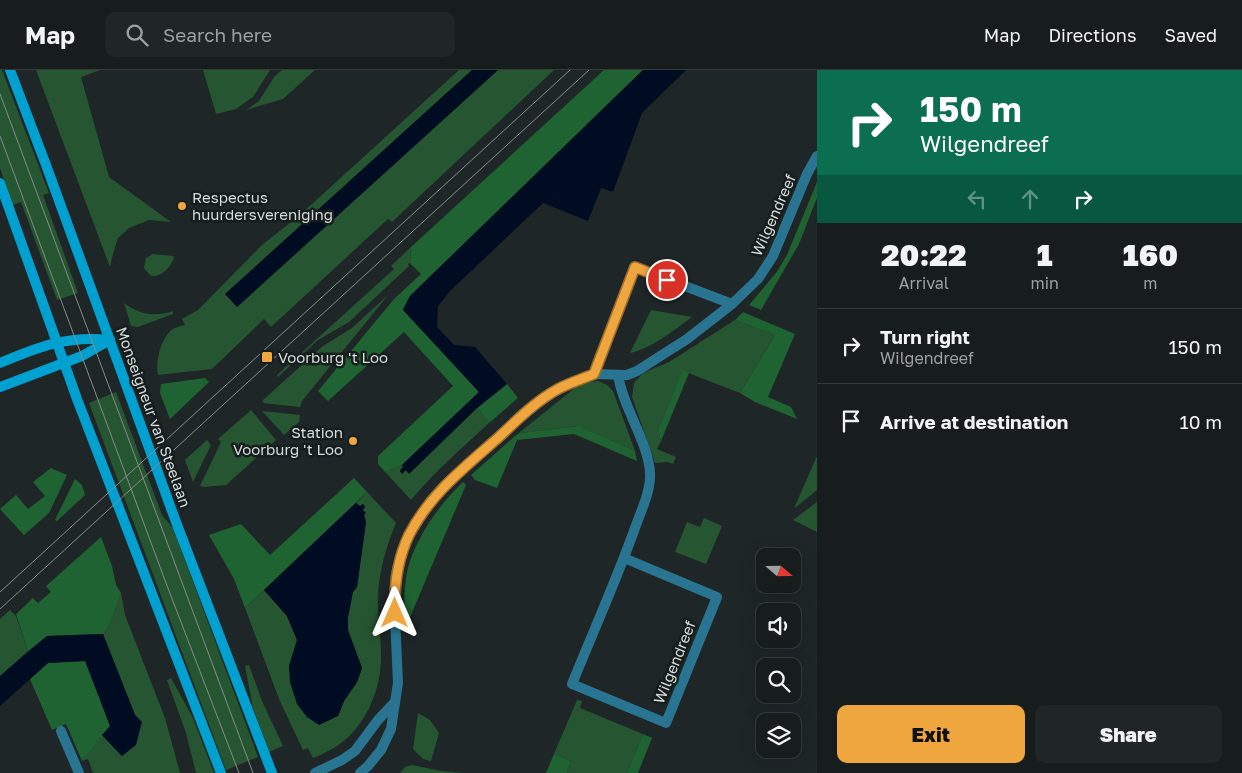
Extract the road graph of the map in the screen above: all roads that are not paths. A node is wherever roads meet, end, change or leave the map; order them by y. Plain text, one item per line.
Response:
1 (10, 70) edge
2 (817, 156) edge
3 (0, 183) edge
4 (732, 304) junction
5 (110, 340) junction
6 (57, 342) junction
7 (65, 362) junction
8 (0, 363) edge
9 (594, 374) junction
10 (618, 375) junction
11 (0, 387) edge
12 (624, 558) junction
13 (394, 703) junction
14 (61, 731) dead end
15 (79, 773) edge
16 (221, 773) edge
17 (272, 773) edge
18 (315, 773) edge
19 (360, 773) edge

1 - 5 main road, Monseigneur van Steelaan
2 - 4 street, Wilgendreef
3 - 6 main road
4 - 9 street
4 - 10 street, Wilgendreef
5 - 6 main road
5 - 7 main road
5 - 17 main road, Monseigneur van Steelaan
6 - 7 main road
6 - 8 main road
7 - 11 main road
7 - 16 main road
9 - 10 street, Wilgendreef
9 - 13 street, Wilgendreef
10 - 12 street, Wilgendreef
12 - 12 street, Wilgendreef
13 - 18 street
13 - 19 street, Wilgendreef
14 - 15 street

